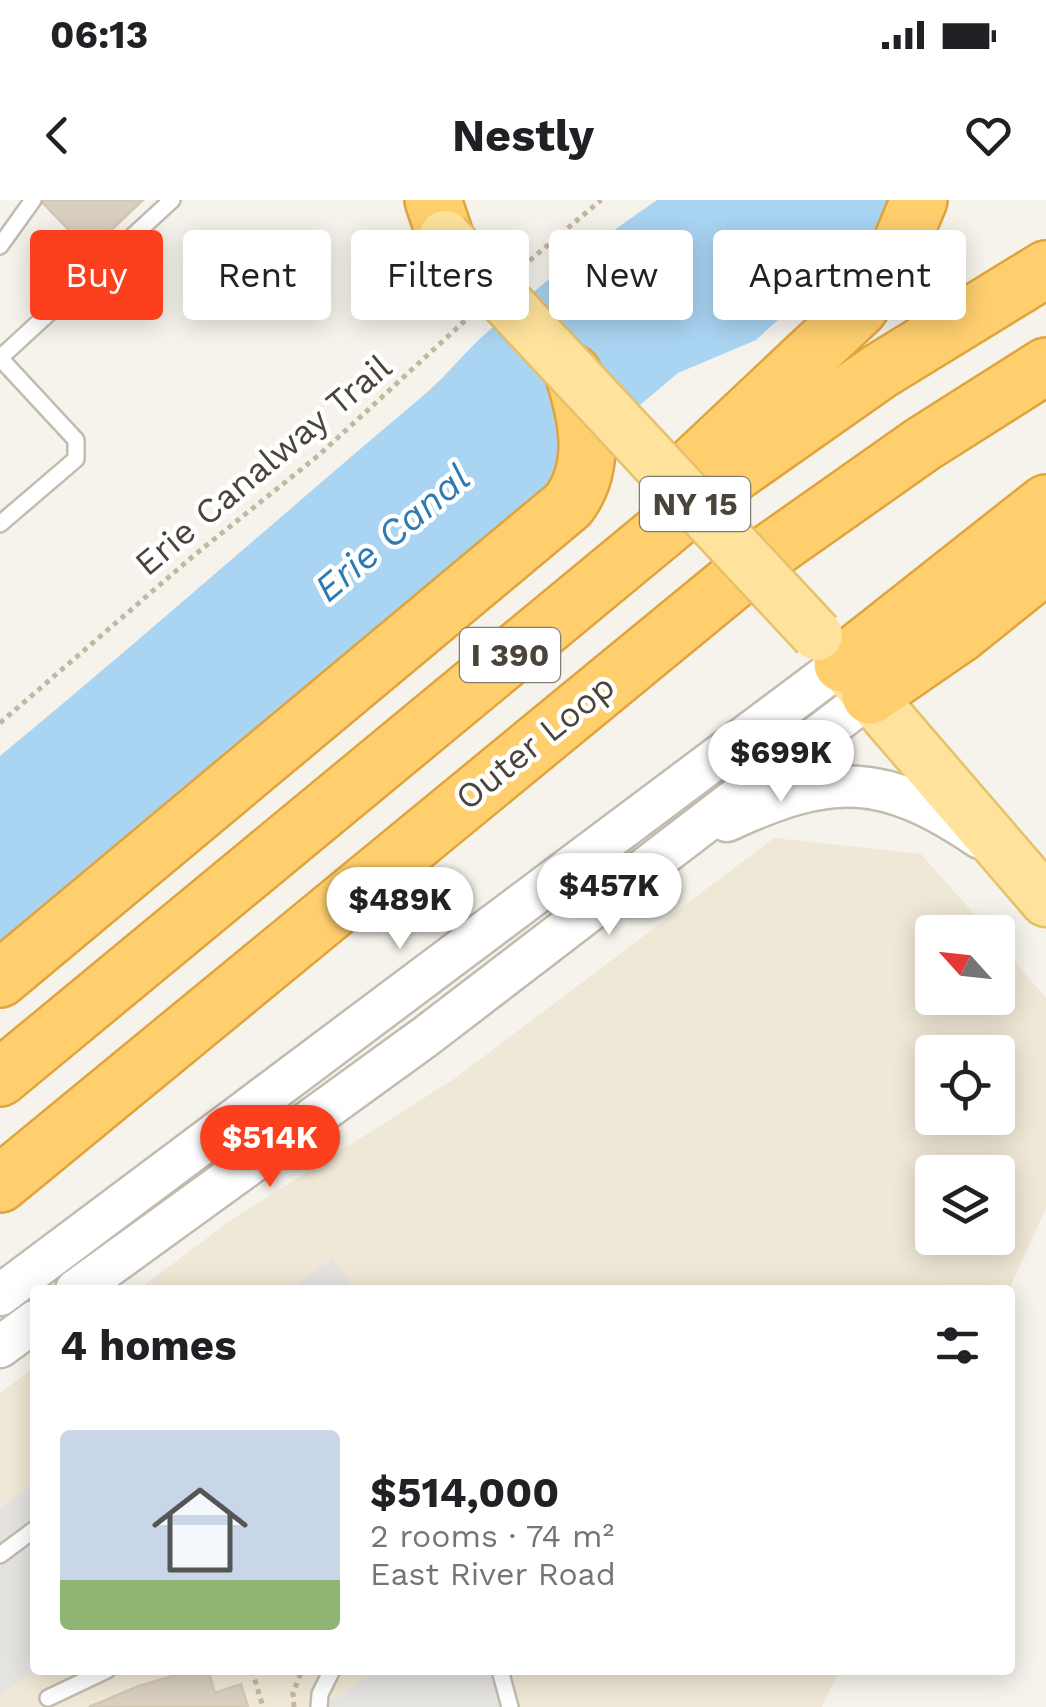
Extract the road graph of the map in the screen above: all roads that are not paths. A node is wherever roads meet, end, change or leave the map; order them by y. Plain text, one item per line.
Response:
1 (33, 200) edge
2 (172, 200) edge
3 (919, 200) edge
4 (430, 212) edge
5 (0, 246) edge
6 (1046, 269) edge
7 (1046, 366) edge
8 (573, 374) junction
9 (1046, 503) edge
10 (0, 524) edge
11 (1046, 565) edge
12 (843, 665) junction
13 (334, 801) junction
14 (653, 860) junction
15 (1034, 883) edge
16 (8, 973) edge
17 (0, 1078) edge
18 (0, 1184) edge
19 (83, 1285) edge
20 (0, 1295) edge
21 (30, 1324) edge
22 (0, 1347) edge
23 (30, 1532) edge
24 (0, 1555) edge
25 (78, 1675) edge
26 (97, 1675) edge
27 (330, 1675) edge
28 (501, 1675) edge
29 (42, 1702) edge
30 (319, 1707) edge
31 (510, 1707) edge

1 - 5 lane
2 - 10 lane
3 - 13 highway
4 - 8 main road, NY 15, bridge
6 - 13 highway, I 390
7 - 18 highway, Outer Loop / I 390
8 - 12 main road, NY 15, bridge
8 - 16 highway
9 - 12 highway
11 - 12 highway
12 - 14 street
12 - 15 main road, NY 15
12 - 20 street
13 - 17 highway, I 390
14 - 15 street
14 - 19 street
21 - 22 street
23 - 24 lane
25 - 29 lane
26 - 29 lane
27 - 30 lane
28 - 31 lane

